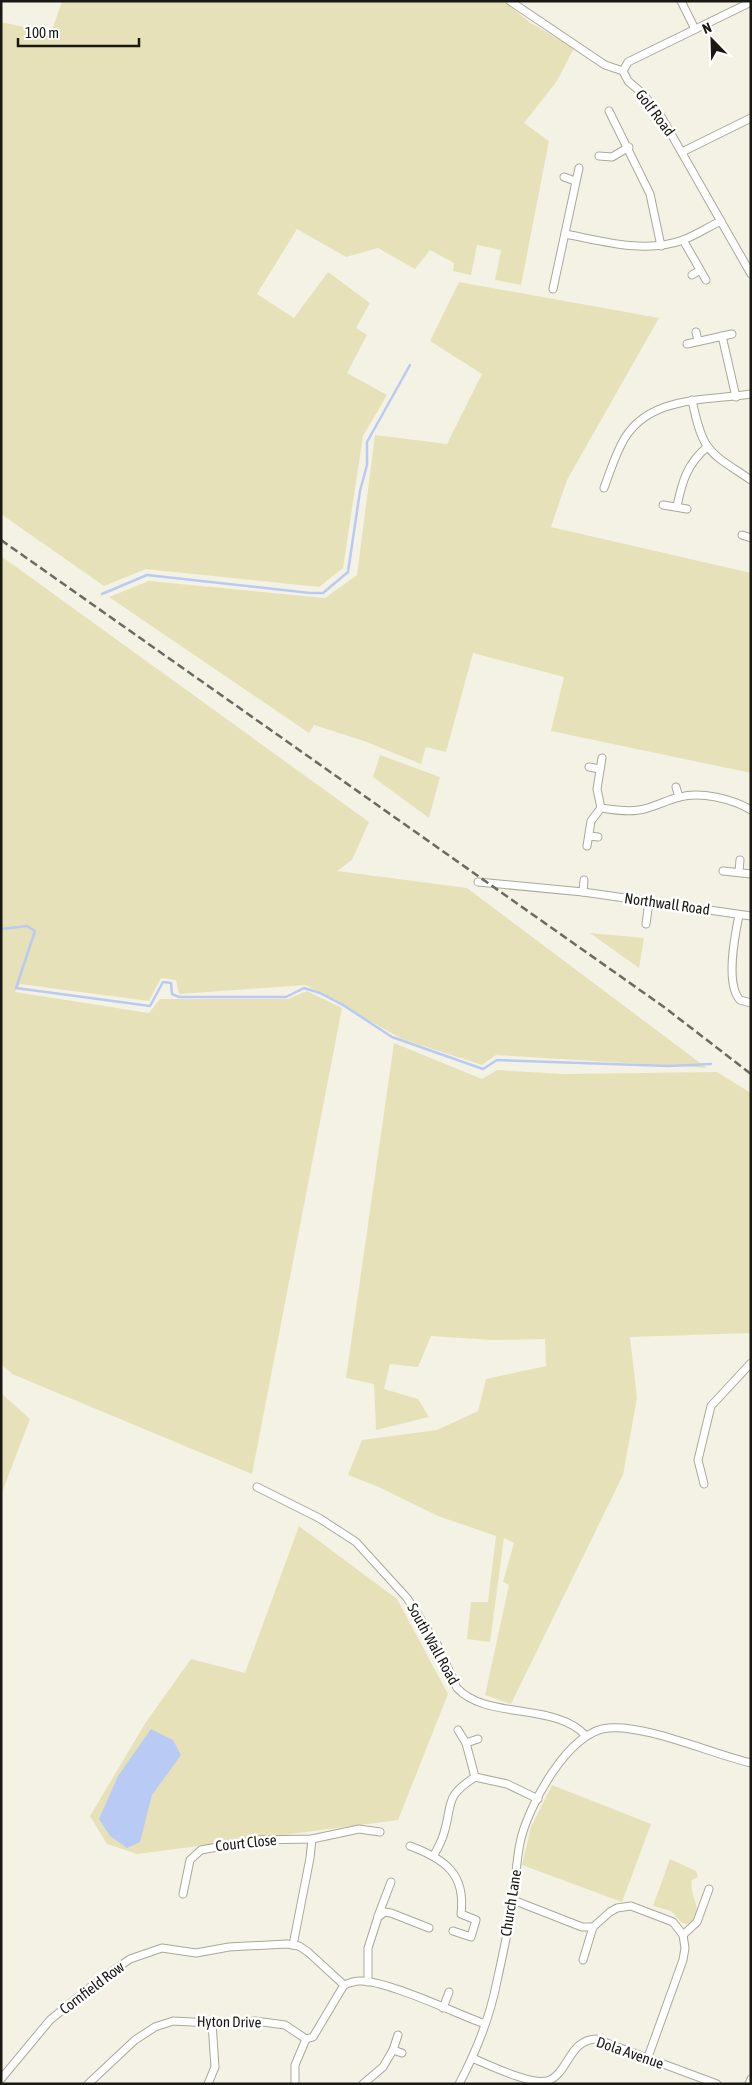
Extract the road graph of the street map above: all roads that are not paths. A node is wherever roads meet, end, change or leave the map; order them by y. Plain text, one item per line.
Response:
1 (510, 1) edge
2 (680, 1) edge
3 (751, 2) edge
4 (695, 30) junction
5 (623, 71) junction
6 (609, 111) dead end
7 (750, 118) edge
8 (629, 147) junction
9 (682, 152) junction
10 (599, 156) dead end
11 (579, 168) dead end
12 (564, 177) dead end
13 (575, 181) junction
14 (721, 221) junction
15 (566, 234) junction
16 (683, 240) junction
17 (661, 246) junction
18 (700, 270) junction
19 (751, 274) edge
20 (692, 275) dead end
21 (706, 280) dead end
22 (553, 289) dead end
23 (696, 332) dead end
24 (732, 334) dead end
25 (722, 336) junction
26 (698, 341) junction
27 (687, 344) dead end
28 (751, 394) edge
29 (736, 397) junction
30 (692, 400) junction
31 (707, 448) junction
32 (751, 480) edge
33 (604, 488) dead end
34 (663, 505) dead end
35 (677, 506) junction
36 (687, 510) dead end
37 (742, 535) dead end
38 (751, 538) edge
39 (602, 758) dead end
40 (590, 766) dead end
41 (600, 769) junction
42 (676, 787) dead end
43 (679, 797) junction
44 (601, 808) junction
45 (751, 810) edge
46 (589, 836) junction
47 (598, 837) dead end
48 (587, 846) dead end
49 (740, 860) dead end
50 (723, 871) dead end
51 (739, 872) junction
52 (751, 874) edge
53 (584, 880) dead end
54 (478, 882) dead end
55 (583, 892) junction
56 (649, 902) junction
57 (739, 914) junction
58 (751, 916) edge
59 (646, 924) dead end
60 (751, 1003) edge
61 (751, 1363) edge
62 (704, 1484) dead end
63 (257, 1487) dead end
64 (458, 1730) dead end
65 (586, 1736) junction
66 (478, 1739) dead end
67 (466, 1744) junction
68 (751, 1763) edge
69 (475, 1777) junction
70 (538, 1799) junction
71 (380, 1832) dead end
72 (312, 1838) junction
73 (410, 1846) dead end
74 (434, 1855) junction
75 (391, 1882) dead end
76 (709, 1889) dead end
77 (183, 1894) dead end
78 (513, 1900) junction
79 (378, 1917) junction
80 (593, 1927) junction
81 (429, 1928) dead end
82 (453, 1931) dead end
83 (683, 1935) junction
84 (292, 1945) junction
85 (583, 1960) dead end
86 (368, 1982) junction
87 (344, 1985) junction
88 (449, 1992) dead end
89 (443, 2008) junction
90 (212, 2023) junction
91 (485, 2024) junction
92 (398, 2035) dead end
93 (306, 2039) junction
94 (393, 2050) junction
95 (402, 2053) dead end
96 (648, 2057) junction
97 (472, 2058) junction
98 (1, 2079) edge
99 (751, 2079) edge
100 (547, 2082) edge
101 (88, 2084) edge
102 (208, 2084) edge
103 (295, 2084) edge
104 (363, 2084) edge
105 (459, 2084) edge
106 (717, 2084) edge
107 (749, 2084) edge

1 - 5 street, Golf Road
2 - 4 street
3 - 4 street
4 - 5 street
5 - 9 street, Golf Road
6 - 8 street
7 - 9 street
8 - 10 street
8 - 17 street
9 - 14 street, Golf Road
11 - 13 street
12 - 13 street
13 - 15 street
14 - 16 street
14 - 19 street, Golf Road
15 - 17 street
15 - 22 street
16 - 17 street
16 - 18 street
18 - 20 street
18 - 21 street
23 - 26 street
24 - 25 street
25 - 26 street
25 - 29 street
26 - 27 street
28 - 29 street
29 - 30 street
30 - 31 street
30 - 33 street
31 - 32 street
31 - 35 street
34 - 35 street
35 - 36 street
37 - 38 street
39 - 41 street
40 - 41 street
41 - 44 street
42 - 43 street
43 - 44 street
43 - 45 street
44 - 46 street
46 - 47 street
46 - 48 street
49 - 51 street
50 - 51 street
51 - 52 street
53 - 55 street
54 - 55 street, Northwall Road
55 - 56 street, Northwall Road
56 - 57 street, Northwall Road
56 - 59 street
57 - 58 street, Northwall Road
57 - 60 street
61 - 62 street
63 - 65 street, South Wall Road
64 - 67 street
65 - 68 street
65 - 70 street, Church Lane
66 - 67 street
67 - 69 street
69 - 70 street
69 - 74 street
70 - 78 street, Church Lane
71 - 72 street, Court Close
72 - 77 street, Court Close
72 - 84 street
73 - 74 street
74 - 82 street
75 - 79 street
76 - 83 street
78 - 80 street
78 - 91 street, Church Lane
79 - 81 street
79 - 86 street
80 - 83 street
80 - 85 street
83 - 96 street
84 - 87 street
84 - 98 street, Cornfield Row
86 - 87 street
86 - 89 street
87 - 93 street
88 - 89 street
89 - 91 street
90 - 93 street, Hyton Drive
90 - 101 street, Hyton Drive
90 - 102 street
91 - 97 street, Church Lane
92 - 94 street
93 - 103 street
94 - 95 street
94 - 104 street
96 - 100 street, Dola Avenue
96 - 106 street, Dola Avenue
97 - 100 street, Dola Avenue
97 - 105 street, Church Lane
99 - 107 street

